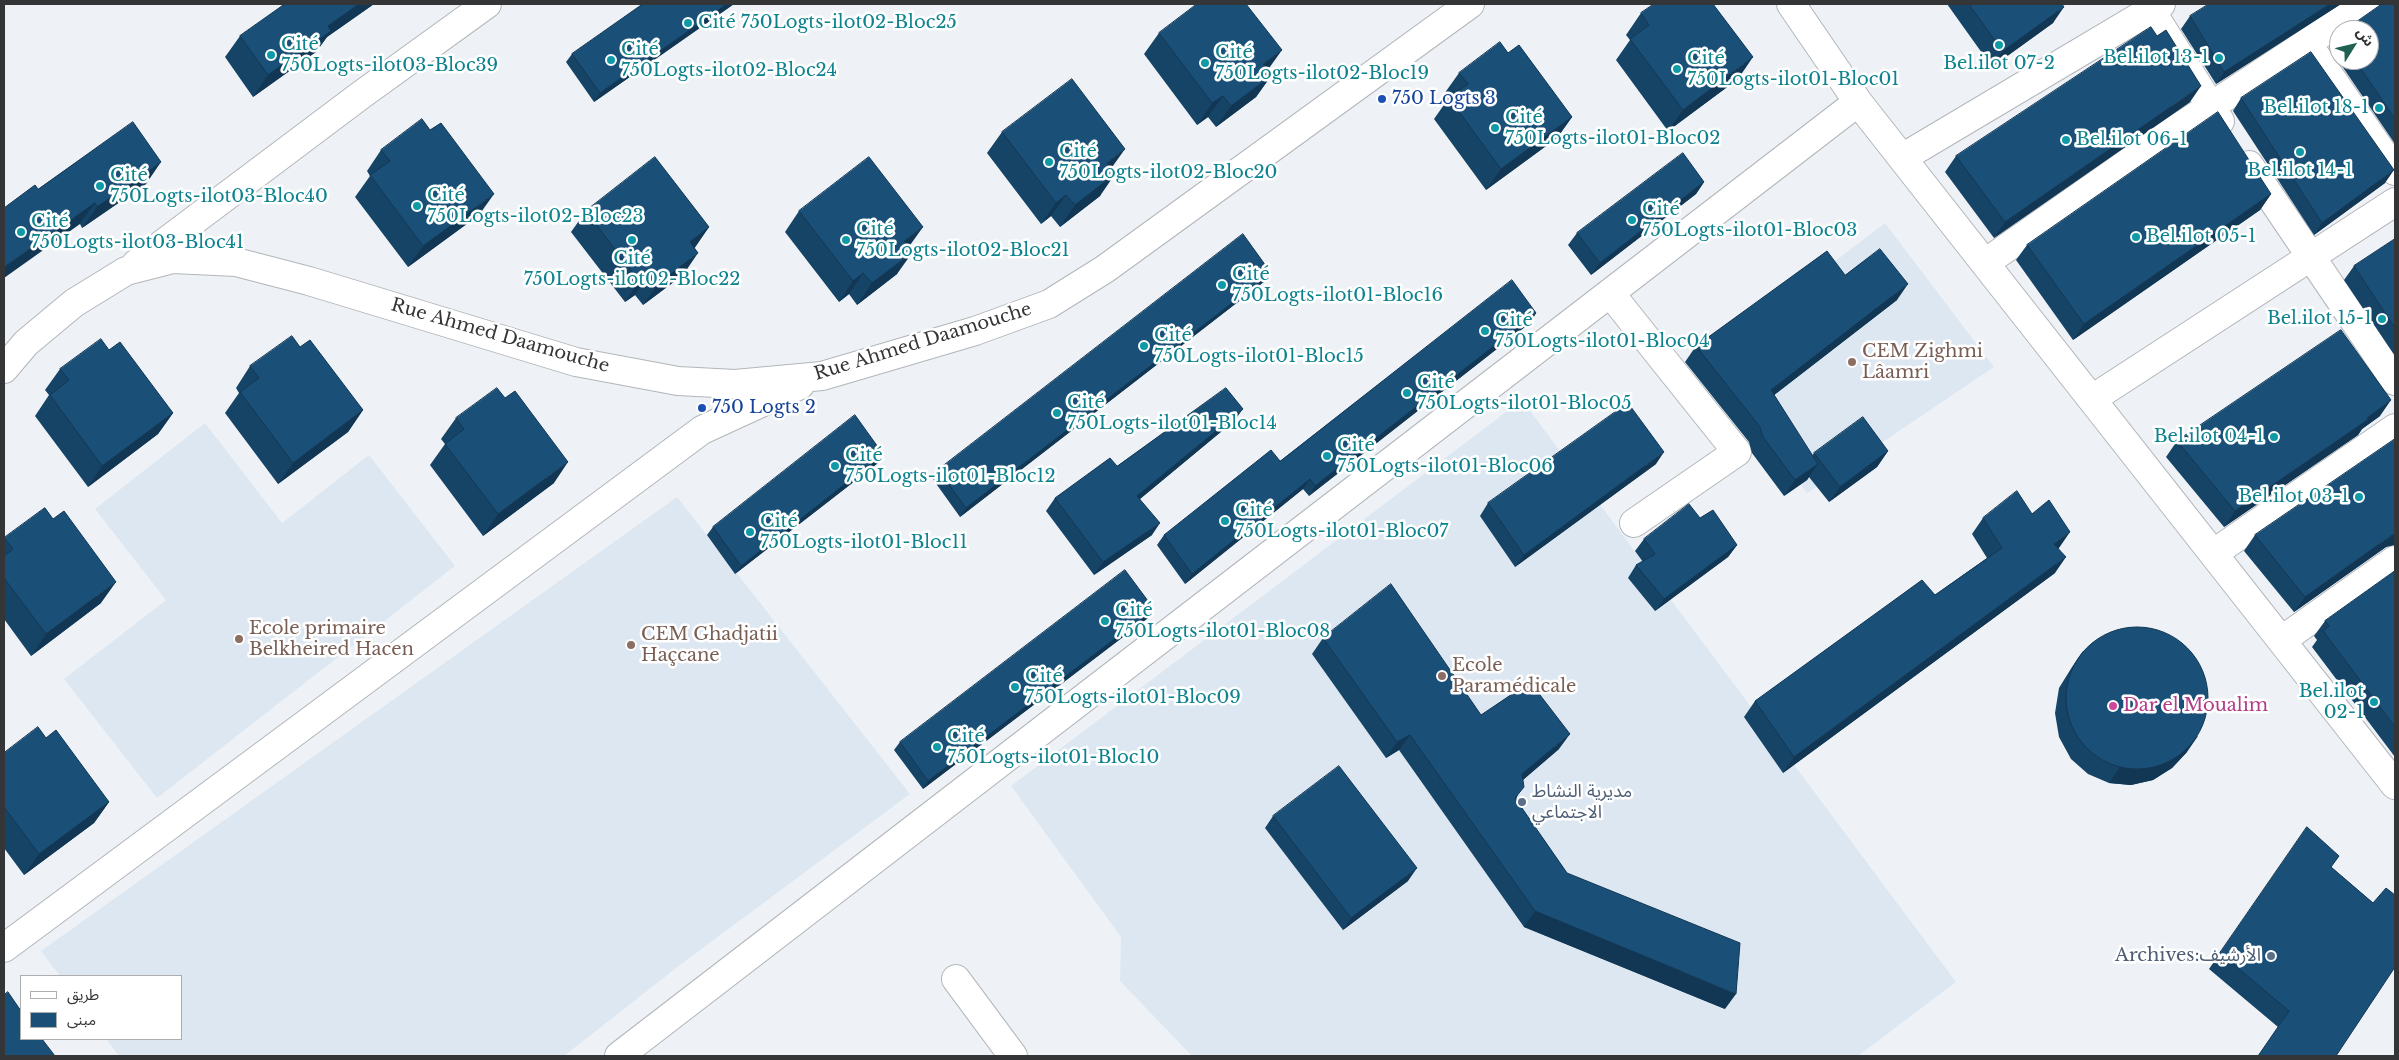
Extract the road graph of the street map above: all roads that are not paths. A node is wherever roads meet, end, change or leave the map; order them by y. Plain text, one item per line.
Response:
1 (487, 4) edge
2 (1470, 4) edge
3 (1791, 4) edge
4 (2366, 4) edge
5 (2153, 6) edge
6 (2307, 43) junction
7 (1858, 102) junction
8 (2210, 106) junction
9 (1902, 158) junction
10 (2395, 171) edge
11 (2395, 202) edge
12 (2310, 258) junction
13 (1985, 263) junction
14 (126, 271) junction
15 (1610, 292) junction
16 (4, 369) edge
17 (822, 376) junction
18 (2395, 382) edge
19 (2092, 399) junction
20 (2395, 428) edge
21 (1634, 522) dead end
22 (2214, 553) junction
23 (2395, 560) edge
24 (2282, 640) junction
25 (2395, 785) edge
26 (4, 948) edge
27 (956, 979) dead end
28 (619, 1056) edge
29 (1013, 1056) edge

1 - 14 street
2 - 17 street, Rue Ahmed Daamouche
3 - 7 street
4 - 6 street
5 - 8 street
5 - 9 street
6 - 8 street
6 - 10 street
7 - 9 street
7 - 15 street
8 - 12 street
8 - 13 street
9 - 13 street
11 - 12 street
12 - 18 street
12 - 19 street
13 - 19 street
14 - 16 street, Rue Ahmed Daamouche
14 - 17 street, Rue Ahmed Daamouche
15 - 21 street
15 - 28 street
17 - 26 street
19 - 22 street
20 - 22 street
22 - 24 street
23 - 24 street
24 - 25 street
27 - 29 street

